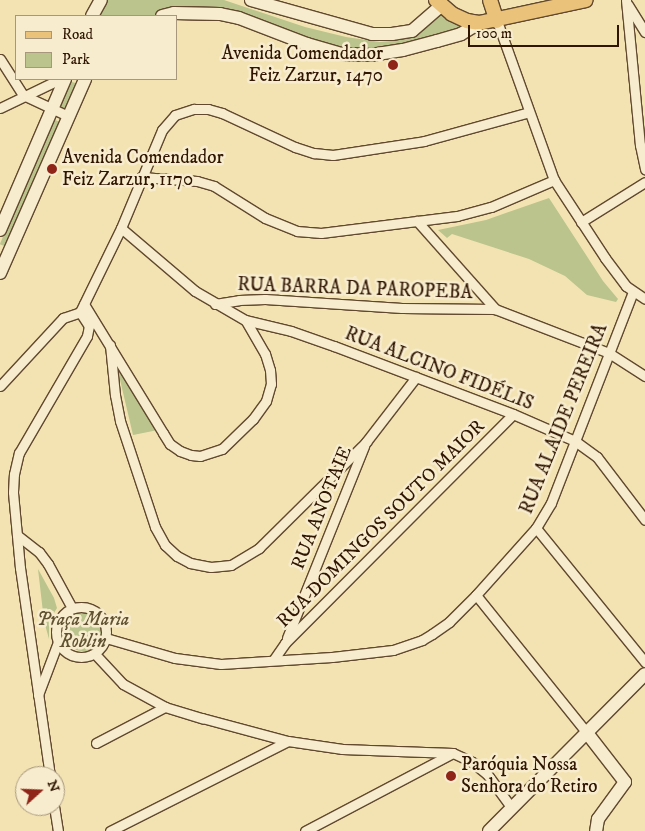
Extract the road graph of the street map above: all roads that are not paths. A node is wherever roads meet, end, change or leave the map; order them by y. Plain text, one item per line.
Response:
1 (101, 0) edge
2 (251, 0) edge
3 (490, 0) edge
4 (586, 0) edge
5 (442, 2) edge
6 (627, 2) edge
7 (93, 15) edge
8 (169, 15) edge
9 (497, 21) junction
10 (479, 23) junction
11 (405, 32) junction
12 (645, 32) edge
13 (410, 49) junction
14 (0, 59) edge
15 (58, 80) edge
16 (65, 80) edge
17 (81, 80) edge
18 (23, 95) junction
19 (0, 108) edge
20 (52, 109) junction
21 (529, 112) junction
22 (68, 116) junction
23 (645, 169) edge
24 (141, 177) junction
25 (554, 180) junction
26 (645, 182) edge
27 (417, 221) junction
28 (581, 222) junction
29 (121, 228) junction
30 (0, 230) edge
31 (0, 272) edge
32 (633, 292) junction
33 (645, 299) edge
34 (216, 304) junction
35 (82, 308) junction
36 (495, 309) junction
37 (245, 320) junction
38 (110, 345) junction
39 (609, 353) junction
40 (645, 376) edge
41 (416, 377) junction
42 (0, 386) edge
43 (513, 414) junction
44 (575, 441) junction
45 (366, 442) junction
46 (645, 520) edge
47 (536, 528) junction
48 (17, 534) junction
49 (476, 595) junction
50 (72, 608) junction
51 (106, 638) junction
52 (58, 642) junction
53 (285, 643) junction
54 (95, 654) junction
55 (274, 659) junction
56 (645, 662) edge
57 (645, 674) edge
58 (38, 695) junction
59 (165, 707) junction
60 (587, 733) junction
61 (288, 741) junction
62 (96, 743) dead end
63 (453, 753) junction
64 (49, 766) edge
65 (511, 807) junction
66 (56, 816) edge
67 (58, 831) edge
68 (110, 831) edge
69 (305, 831) edge
70 (489, 831) edge
71 (596, 831) edge

1 - 7 main road
2 - 11 main road
3 - 9 main road
4 - 9 main road
5 - 10 main road
5 - 11 main road
6 - 12 street
6 - 23 street
8 - 13 main road
9 - 10 main road
9 - 21 street
10 - 13 main road
11 - 13 main road
14 - 18 street
15 - 18 street
16 - 20 main road
17 - 22 main road
18 - 19 street
18 - 20 street
20 - 22 street
20 - 30 main road
21 - 24 street
21 - 25 street
22 - 31 main road
24 - 27 street
24 - 29 street
25 - 27 street
25 - 28 street
26 - 28 street
27 - 36 street
28 - 32 street
29 - 34 street, RUA ALCINO FIDÉLIS
29 - 35 street
32 - 33 street
32 - 39 street, RUA ALAIDE PEREIRA
34 - 36 street, RUA BARRA DA PAROPEBA
34 - 37 street, RUA ALCINO FIDÉLIS
35 - 38 street
35 - 42 street
35 - 48 street
36 - 39 street
37 - 38 street
37 - 41 street, RUA ALCINO FIDÉLIS
38 - 45 street
39 - 40 street
39 - 44 street, RUA ALAIDE PEREIRA
41 - 43 street, RUA ALCINO FIDÉLIS
41 - 45 street
43 - 44 street, RUA ALCINO FIDÉLIS
43 - 53 street, RUA DOMINGOS SOUTO MAIOR
44 - 46 street, RUA ALCINO FIDÉLIS
44 - 47 street, RUA ALAIDE PEREIRA
45 - 53 street, RUA ANOTAIE
47 - 49 street, RUA ALAIDE PEREIRA
47 - 56 street
48 - 50 street
48 - 58 street
49 - 55 street, RUA ALAIDE PEREIRA
49 - 60 street
50 - 51 street
50 - 52 street
51 - 54 street
51 - 55 street, RUA ALAIDE PEREIRA
52 - 54 street
52 - 58 street
53 - 55 street, RUA DOMINGOS SOUTO MAIOR
54 - 59 street
57 - 60 main road
58 - 64 street
59 - 61 street
59 - 62 street
60 - 65 main road
60 - 71 main road
61 - 63 street
61 - 68 street
63 - 65 street
63 - 69 street
65 - 70 main road
66 - 67 street

